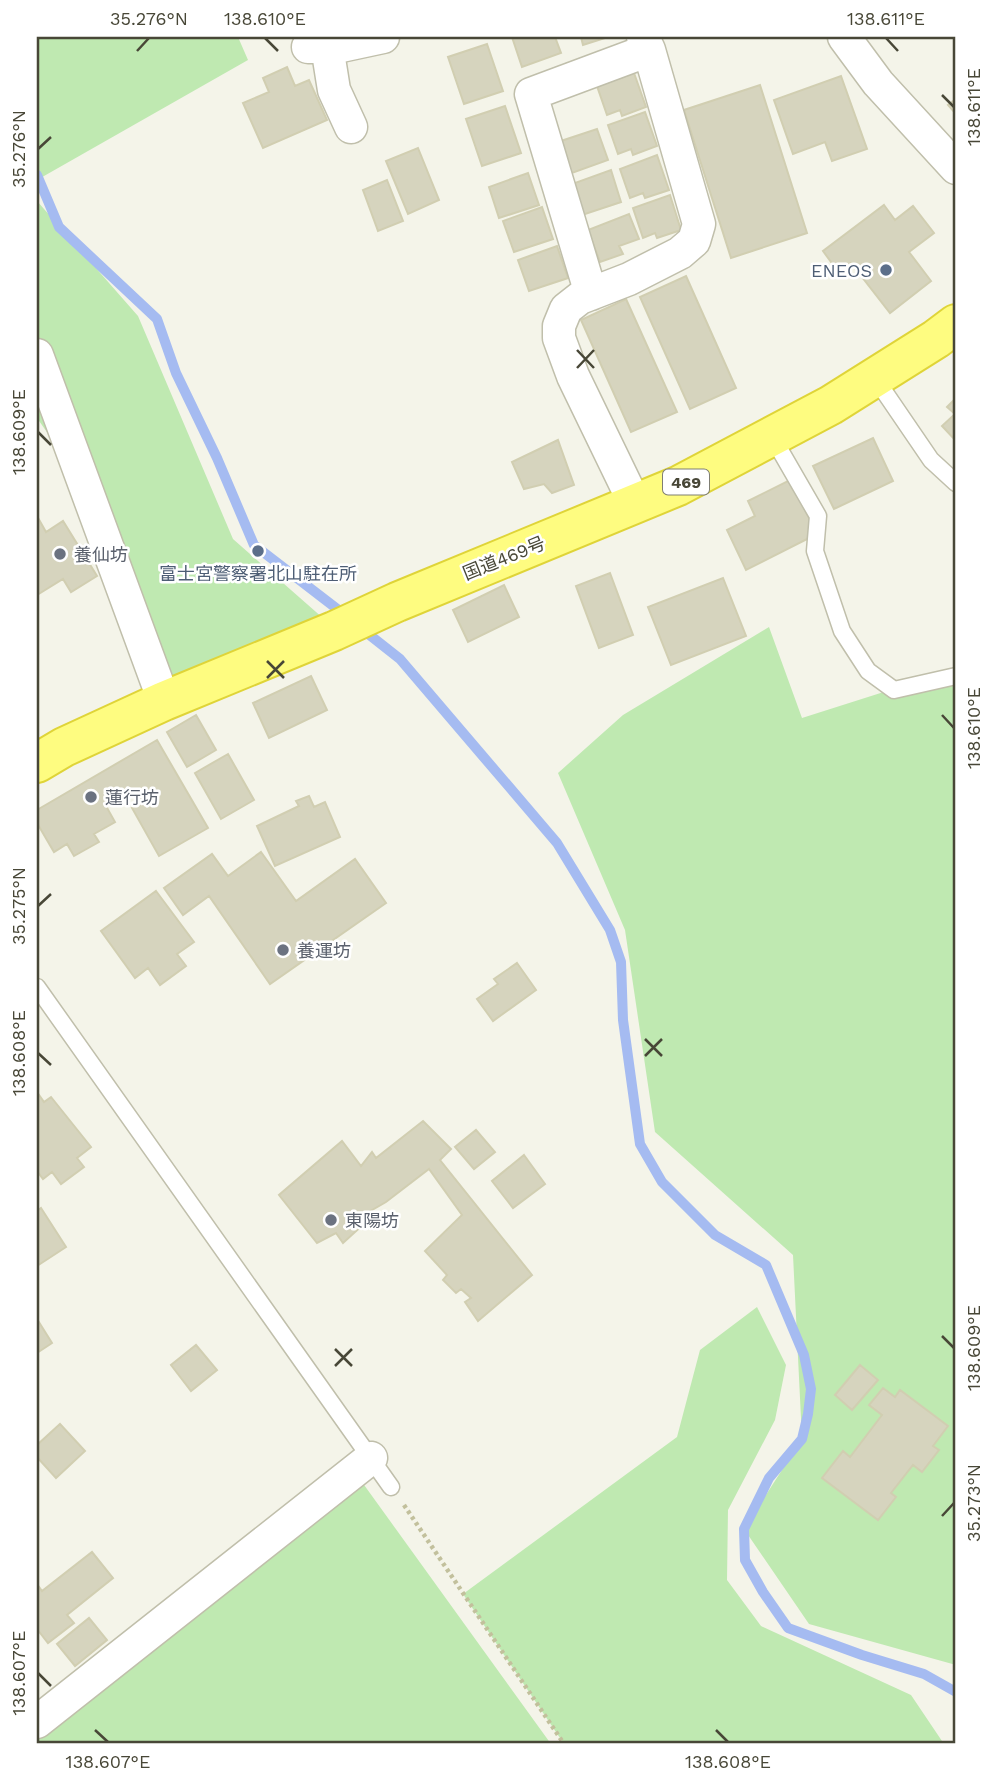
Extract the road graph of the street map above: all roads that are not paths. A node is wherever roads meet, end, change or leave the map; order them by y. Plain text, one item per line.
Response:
1 (383, 37) edge
2 (844, 37) edge
3 (646, 43) edge
4 (351, 127) dead end
5 (956, 169) edge
6 (591, 294) junction
7 (956, 324) edge
8 (37, 355) edge
9 (874, 377) junction
10 (774, 438) junction
11 (956, 483) edge
12 (635, 504) junction
13 (956, 676) edge
14 (164, 701) junction
15 (37, 763) edge
16 (37, 987) edge
17 (371, 1458) junction
18 (391, 1487) road end
19 (37, 1722) edge

1 - 4 street
2 - 5 street
3 - 6 street
3 - 6 street
6 - 12 street
7 - 9 highway, 国道469号 / 469
8 - 14 street
9 - 10 highway, 国道469号 / 469
9 - 11 lane
10 - 12 highway, 国道469号 / 469
10 - 13 lane
12 - 14 highway, 国道469号 / 469
14 - 15 highway, 国道469号 / 469
16 - 17 lane
17 - 18 lane
17 - 19 street

